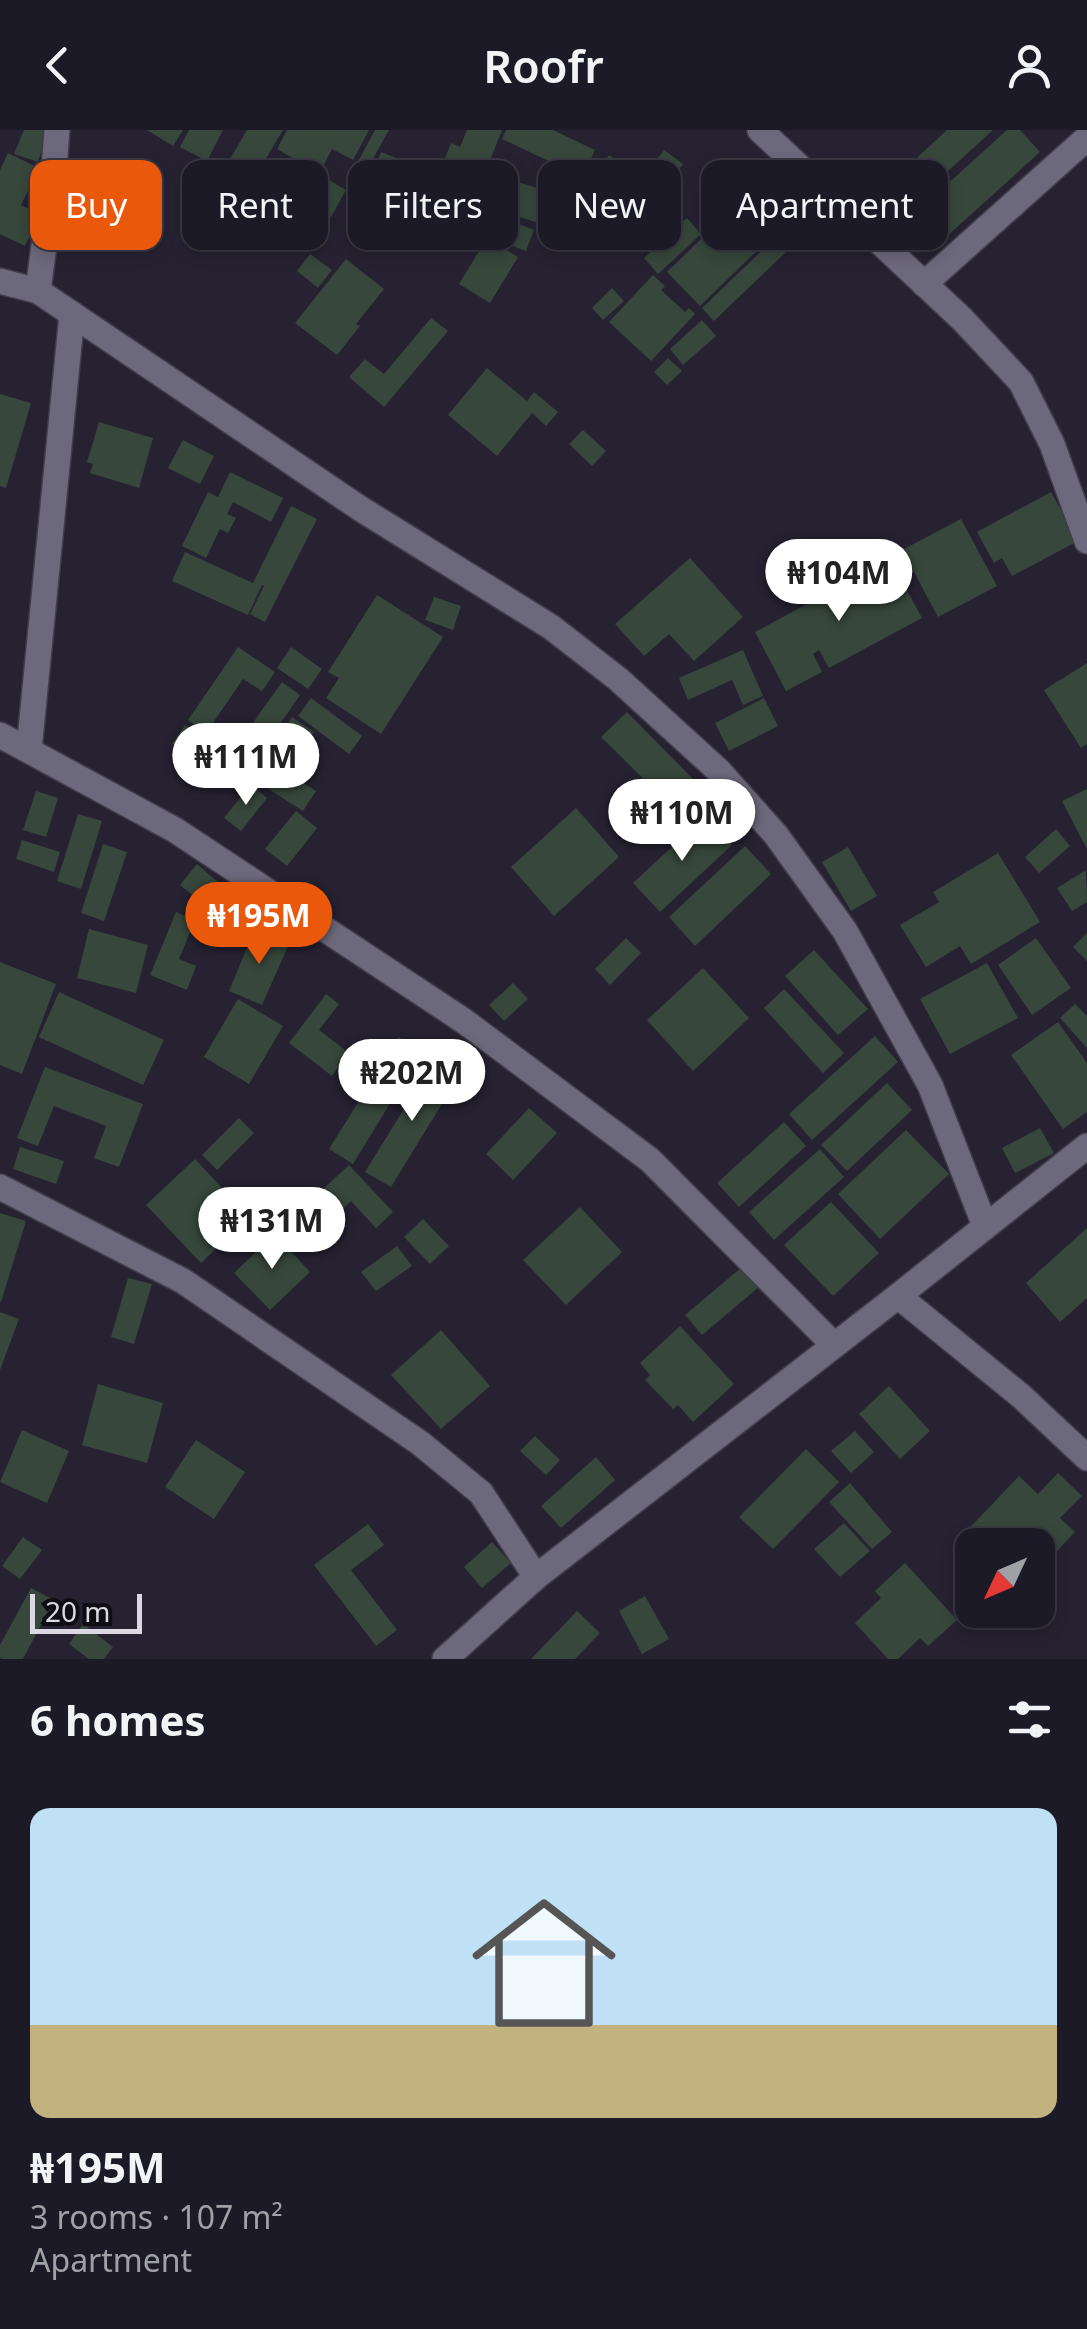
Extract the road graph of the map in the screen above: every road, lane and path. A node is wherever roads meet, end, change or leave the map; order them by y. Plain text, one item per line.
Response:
1 (56, 130) edge
2 (760, 130) edge
3 (1087, 138) edge
4 (0, 281) edge
5 (924, 284) junction
6 (38, 291) junction
7 (72, 314) junction
8 (1087, 541) edge
9 (0, 734) edge
10 (29, 750) junction
11 (1087, 1146) edge
12 (0, 1187) edge
13 (985, 1226) junction
14 (898, 1296) junction
15 (834, 1345) junction
16 (1087, 1458) edge
17 (536, 1576) junction
18 (444, 1659) edge

1 - 6 street
2 - 5 street
3 - 5 street
4 - 6 street
5 - 8 street
6 - 7 street
7 - 10 street
7 - 13 street
9 - 10 street
10 - 15 street
11 - 13 street
12 - 17 street
13 - 14 street
14 - 15 street
14 - 16 street
15 - 17 street
17 - 18 street

